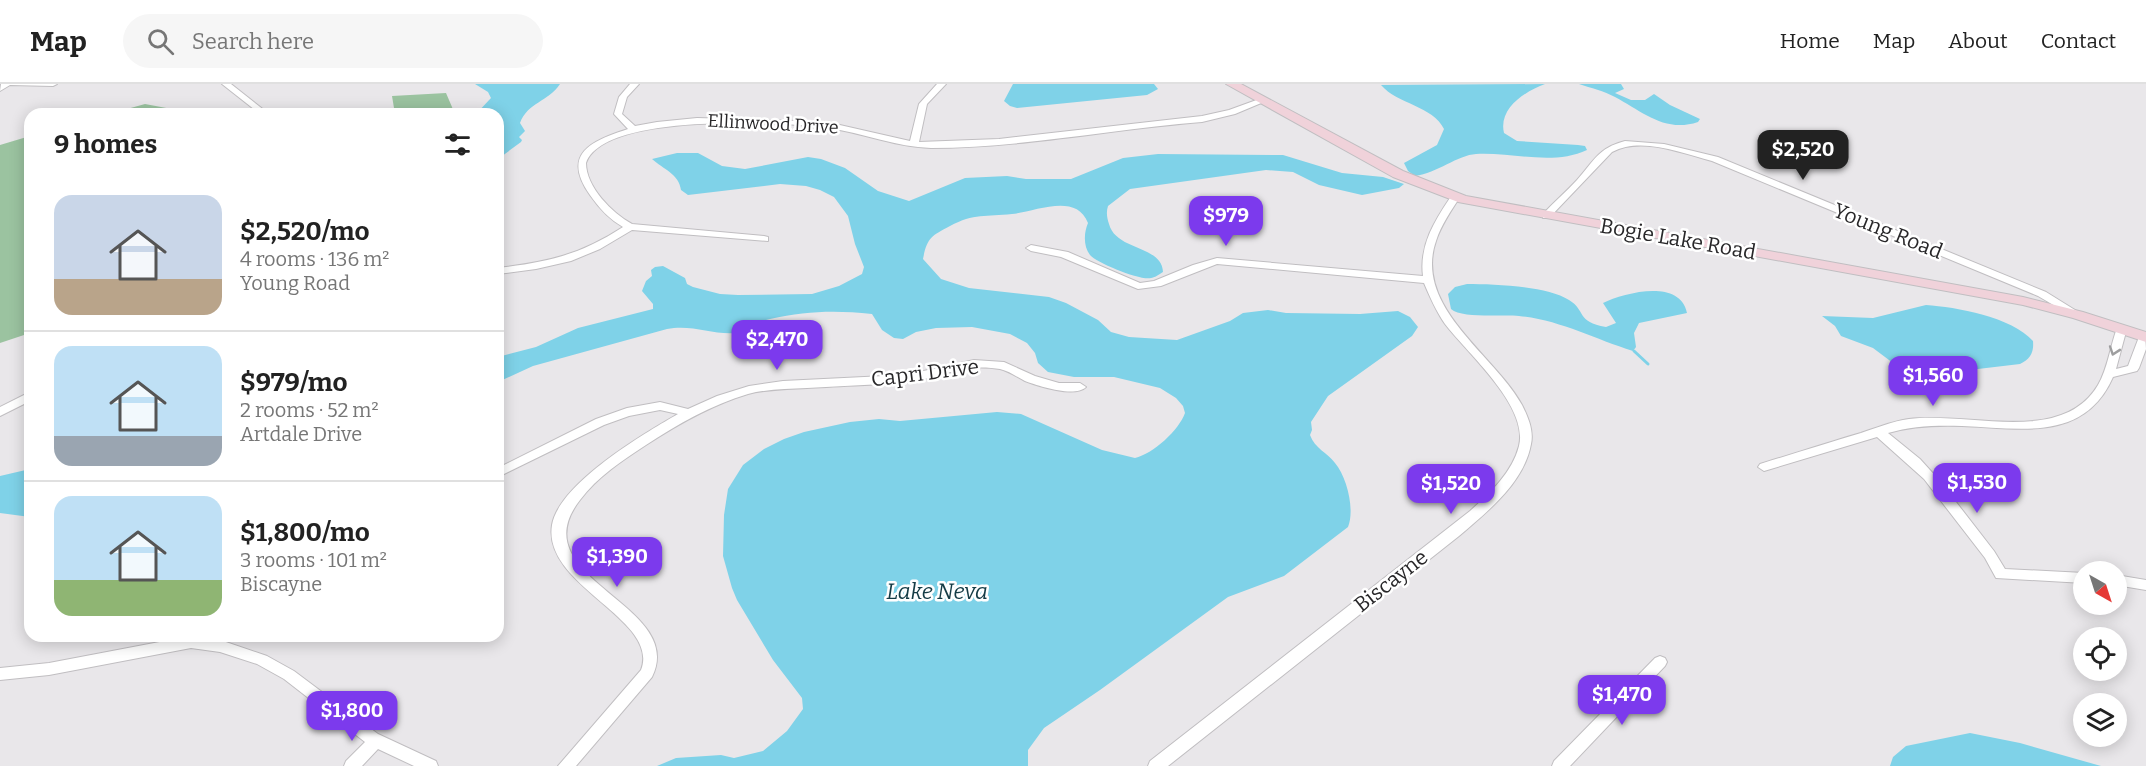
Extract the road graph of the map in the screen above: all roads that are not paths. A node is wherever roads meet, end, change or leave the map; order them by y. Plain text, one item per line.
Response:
1 (7, 84) edge
2 (14, 84) edge
3 (53, 84) edge
4 (226, 84) edge
5 (635, 84) edge
6 (942, 84) edge
7 (1232, 84) edge
8 (0, 88) edge
9 (1262, 101) junction
10 (257, 108) edge
11 (634, 130) junction
12 (914, 144) junction
13 (1455, 197) junction
14 (1546, 216) junction
15 (630, 227) junction
16 (764, 239) dead end
17 (1031, 248) dead end
18 (504, 270) edge
19 (1428, 280) junction
20 (2078, 315) junction
21 (2122, 328) junction
22 (2145, 337) edge
23 (2108, 375) junction
24 (1080, 387) dead end
25 (24, 399) edge
26 (0, 412) edge
27 (689, 413) junction
28 (1879, 432) junction
29 (1764, 466) dead end
30 (504, 470) edge
31 (2073, 578) edge
32 (2127, 582) edge
33 (2146, 585) edge
34 (174, 642) edge
35 (191, 642) edge
36 (1660, 662) dead end
37 (0, 674) edge
38 (376, 741) junction
39 (352, 766) edge
40 (430, 766) edge
41 (566, 766) edge
42 (1156, 766) edge
43 (1560, 766) edge

1 - 8 street
2 - 3 street
4 - 10 street
5 - 11 street
6 - 12 street
7 - 9 main road, Bogie Lake Road
9 - 12 street, Ellinwood Drive
9 - 13 main road, Bogie Lake Road
11 - 12 street, Ellinwood Drive
11 - 15 street, Ellinwood Drive
13 - 14 main road, Bogie Lake Road
13 - 19 street, Biscayne
14 - 20 main road, Bogie Lake Road
14 - 20 street, Young Road
15 - 16 street
15 - 18 street
17 - 19 street
19 - 42 street, Biscayne
20 - 21 main road, Bogie Lake Road
21 - 22 main road, Bogie Lake Road
21 -> 23 street
22 - 23 street
23 - 28 street
24 - 27 street, Capri Drive
25 - 26 street
27 - 30 street
27 - 41 street, Capri Drive
28 - 29 street
28 - 31 street
32 - 33 street
34 - 37 street
35 - 38 street
36 - 43 street
38 - 39 street
38 - 40 street

